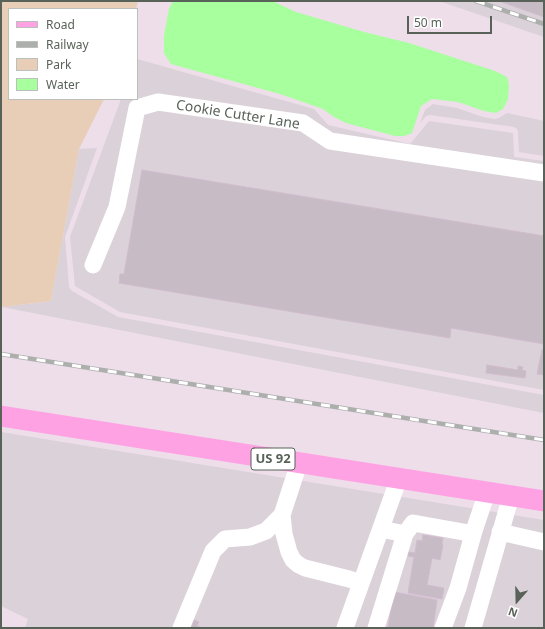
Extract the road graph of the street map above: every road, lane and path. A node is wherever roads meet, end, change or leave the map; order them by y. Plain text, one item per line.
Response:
1 (544, 173) edge
2 (93, 265) dead end
3 (1, 416) edge
4 (299, 463) junction
5 (399, 478) junction
6 (486, 492) junction
7 (511, 496) junction
8 (544, 501) edge
9 (282, 515) junction
10 (381, 529) junction
11 (474, 531) junction
12 (500, 532) junction
13 (405, 534) junction
14 (544, 542) edge
15 (361, 583) junction
16 (181, 628) edge
17 (345, 628) edge
18 (376, 628) edge
19 (443, 628) edge
20 (473, 628) edge

1 - 2 street, Cookie Cutter Lane
3 - 4 main road, US 92
4 - 5 main road, US 92
4 - 9 street
5 - 6 main road, US 92
5 - 10 street
6 - 7 main road, US 92
6 - 11 street
7 - 8 main road, US 92
7 - 12 street
9 - 15 street
9 - 16 street
10 - 13 street
10 - 15 street
11 - 13 street
11 - 19 street
12 - 14 street
12 - 20 street
13 - 18 street
15 - 17 street

